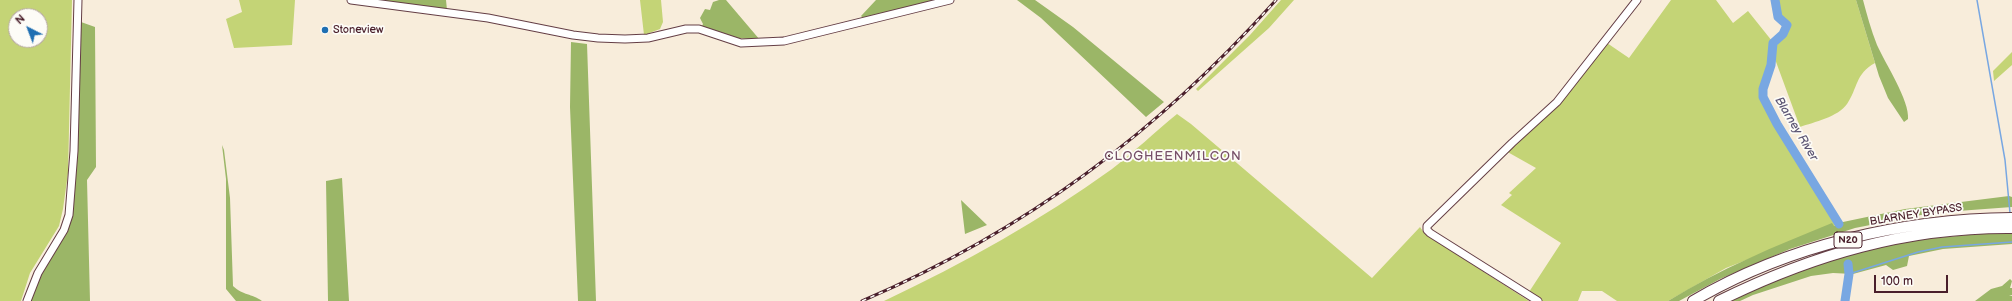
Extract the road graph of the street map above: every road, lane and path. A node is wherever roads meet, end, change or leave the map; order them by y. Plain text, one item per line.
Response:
1 (78, 0) edge
2 (351, 0) edge
3 (950, 0) edge
4 (1637, 0) edge
5 (2012, 218) edge
6 (2012, 228) edge
7 (27, 301) edge
8 (1538, 301) edge
9 (1694, 301) edge
10 (1719, 301) edge

1 - 7 street
2 - 3 street
4 - 8 street
5 - 9 highway, BLARNEY BYPASS / N20
6 - 10 highway, BLARNEY BYPASS / N20

